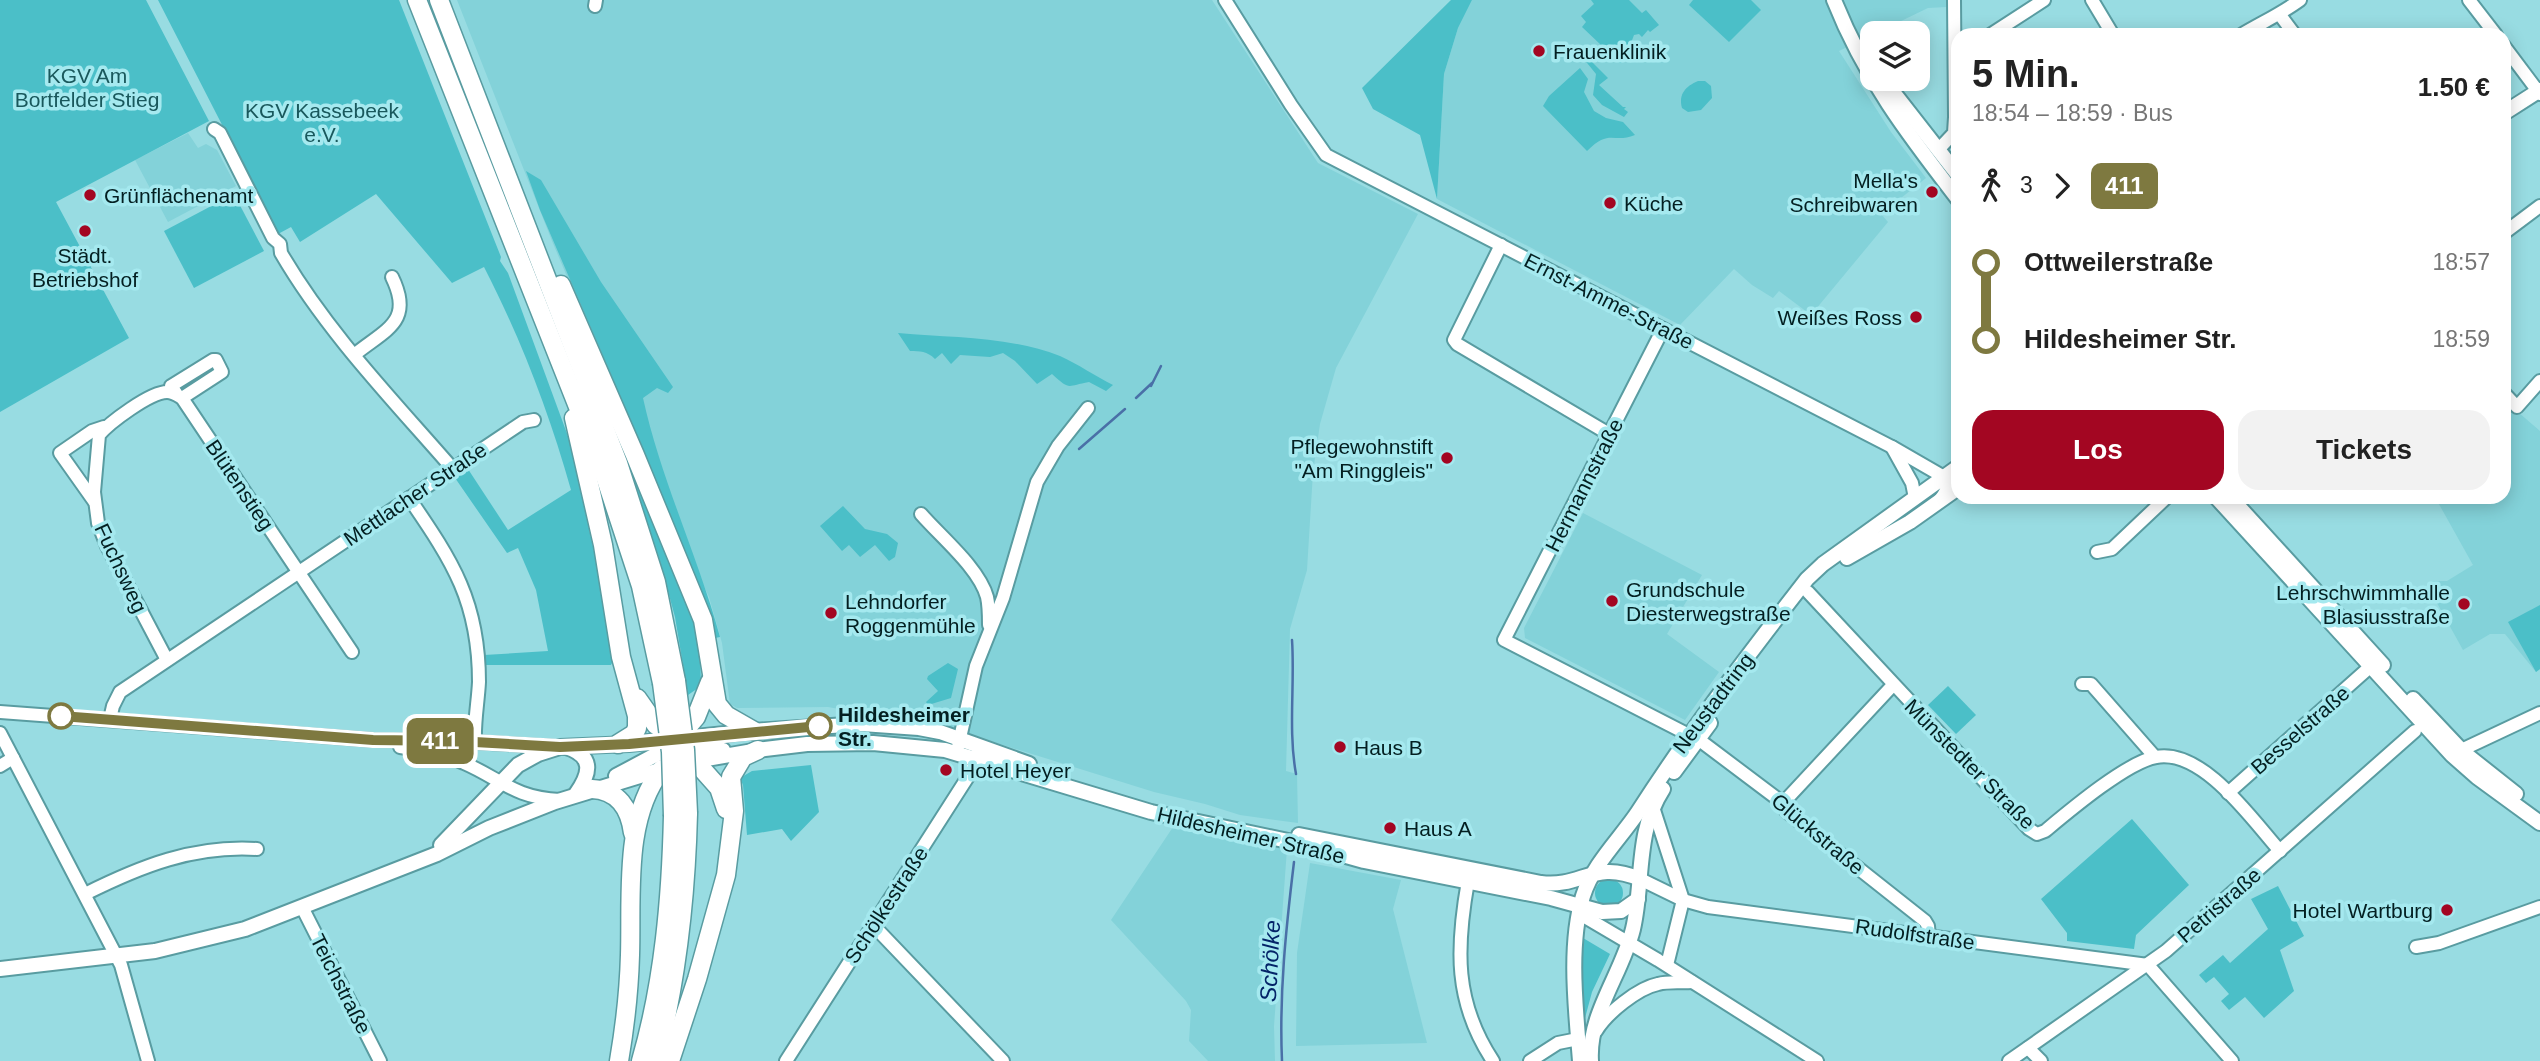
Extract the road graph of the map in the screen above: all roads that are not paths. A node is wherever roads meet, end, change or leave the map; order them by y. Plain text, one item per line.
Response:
1 (417, 0) edge
2 (439, 0) edge
3 (1225, 0) edge
4 (1834, 0) edge
5 (1844, 0) edge
6 (1954, 0) edge
7 (2044, 0) edge
8 (2092, 0) edge
9 (2300, 0) edge
10 (2469, 0) edge
11 (2280, 15) junction
12 (1955, 28) edge
13 (2001, 28) edge
14 (2109, 28) edge
15 (2252, 28) edge
16 (2290, 28) edge
17 (2491, 28) edge
18 (1860, 36) edge
19 (2511, 55) edge
20 (2538, 88) edge
21 (1891, 91) edge
22 (2511, 100) edge
23 (2511, 108) edge
24 (214, 129) dead end
25 (1951, 136) edge
26 (1933, 154) junction
27 (500, 159) junction
28 (1951, 169) edge
29 (1951, 186) edge
30 (2540, 206) edge
31 (2511, 228) edge
32 (1501, 245) junction
33 (391, 277) dead end
34 (1663, 329) junction
35 (354, 355) junction
36 (565, 371) junction
37 (2540, 381) edge
38 (2511, 401) edge
39 (1088, 408) dead end
40 (534, 420) dead end
41 (106, 427) junction
42 (1609, 434) junction
43 (1892, 447) junction
44 (452, 468) junction
45 (1951, 472) edge
46 (1944, 477) junction
47 (1951, 493) edge
48 (409, 498) junction
49 (1915, 498) junction
50 (94, 502) junction
51 (1937, 503) junction
52 (2160, 504) edge
53 (2222, 504) edge
54 (2236, 504) edge
55 (921, 514) dead end
56 (2097, 552) dead end
57 (299, 572) junction
58 (1808, 592) junction
59 (990, 629) junction
60 (1504, 640) joint
61 (352, 652) dead end
62 (167, 660) junction
63 (2371, 666) junction
64 (712, 672) junction
65 (629, 682) junction
66 (669, 682) junction
67 (2082, 684) dead end
68 (1893, 685) junction
69 (0, 712) edge
70 (2540, 713) edge
71 (110, 719) junction
72 (2426, 727) junction
73 (754, 731) junction
74 (0, 733) edge
75 (1694, 737) junction
76 (373, 740) junction
77 (444, 741) junction
78 (475, 742) junction
79 (623, 744) junction
80 (958, 746) junction
81 (562, 747) junction
82 (424, 750) junction
83 (752, 751) junction
84 (978, 752) junction
85 (2456, 752) junction
86 (680, 754) junction
87 (2155, 757) junction
88 (13, 758) junction
89 (0, 766) edge
90 (499, 783) junction
91 (589, 790) junction
92 (2228, 793) junction
93 (560, 800) junction
94 (1783, 803) junction
95 (1653, 807) junction
96 (2540, 811) edge
97 (680, 814) junction
98 (2540, 823) edge
99 (731, 836) junction
100 (634, 843) junction
101 (257, 849) dead end
102 (2280, 851) junction
103 (408, 864) junction
104 (1594, 873) junction
105 (1640, 879) junction
106 (1468, 881) junction
107 (85, 894) junction
108 (1638, 899) junction
109 (1683, 901) junction
110 (1581, 906) junction
111 (302, 907) junction
112 (2540, 907) edge
113 (873, 925) junction
114 (1929, 936) junction
115 (1629, 942) junction
116 (2416, 947) dead end
117 (116, 956) junction
118 (1667, 965) junction
119 (2148, 965) junction
120 (0, 969) edge
121 (1692, 982) junction
122 (1585, 1040) junction
123 (2028, 1048) junction
124 (148, 1061) edge
125 (379, 1061) edge
126 (619, 1061) edge
127 (641, 1061) edge
128 (656, 1061) edge
129 (670, 1061) edge
130 (786, 1061) edge
131 (1003, 1061) edge
132 (1493, 1061) edge
133 (1530, 1061) edge
134 (1580, 1061) edge
135 (1591, 1061) edge
136 (1817, 1061) edge
137 (2009, 1061) edge
138 (2041, 1061) edge
139 (2231, 1061) edge

1 - 36 highway
2 - 27 highway
3 - 32 street, Ernst-Amme-Straße
4 - 26 main road
5 - 18 main road
6 - 12 street
7 - 13 street
8 - 14 street
9 - 11 street
10 - 17 street
11 - 15 street
11 - 16 street
19 - 20 street
20 - 22 main road
20 - 23 main road
21 - 26 main road
24 - 35 street
25 - 26 street
26 - 28 main road
26 - 29 main road
27 - 64 highway
27 - 66 highway
30 - 31 street
32 - 34 street, Ernst-Amme-Straße
32 - 42 street
33 - 35 street
34 - 42 street, Hermannstraße
34 - 43 street, Ernst-Amme-Straße
35 - 44 street
36 - 65 highway
36 - 66 highway
37 - 38 street
39 - 59 street
40 - 44 street, Mettlacher Straße
41 - 50 street, Fuchsweg
41 - 50 street
41 - 57 street, Blütenstieg
42 - 60 street, Hermannstraße
43 - 46 street, Ernst-Amme-Straße
43 - 49 street
44 - 48 street, Mettlacher Straße
45 - 46 main road, Neustadtring
46 - 49 main road, Neustadtring
46 - 51 street
47 - 51 main road, Neustadtring
48 - 57 street, Mettlacher Straße
48 - 78 street
49 - 75 main road, Neustadtring
50 - 62 street, Fuchsweg
51 - 58 main road, Neustadtring
52 - 56 street
53 - 63 main road
54 - 72 main road
55 - 59 street
57 - 61 street
57 - 62 street, Mettlacher Straße
58 - 68 street, Münstedter Straße
58 - 75 main road, Neustadtring
59 - 80 street
60 - 75 street, Glückstraße
62 - 71 street, Mettlacher Straße
63 - 72 main road
63 - 92 street, Besselstraße
64 - 73 highway
64 - 86 highway
65 - 79 highway
65 - 86 highway
66 - 97 highway, bridge
67 - 87 street
68 - 87 street, Münstedter Straße
68 - 94 street
69 - 71 street
70 - 85 street
71 - 76 street
72 - 85 main road
72 - 102 street, Petristraße
73 - 80 main road
73 - 86 main road
73 - 86 main road
74 - 88 street
75 - 94 street, Glückstraße
75 - 95 main road, Neustadtring
75 - 104 main road, Neustadtring
76 - 77 street
76 - 82 street
77 - 78 street
77 - 82 street
78 - 81 street
79 - 81 main road
79 - 86 main road
80 - 83 main road
80 - 84 main road, Hildesheimer Straße
81 - 90 main road
81 - 91 main road
82 - 90 street
83 - 86 main road
83 - 99 highway
84 - 104 main road, Hildesheimer Straße
84 - 106 main road, Hildesheimer Straße
84 - 113 street, Schölkestraße
85 - 96 main road
85 - 98 main road
86 - 91 main road
86 - 99 highway
86 - 100 highway
87 - 92 street
88 - 89 street
88 - 107 street
90 - 93 street
90 - 103 main road
91 - 93 main road
91 - 100 highway
92 - 102 street
93 - 103 main road
94 - 114 street, Glückstraße
95 - 105 main road, Neustadtring
95 - 109 street
97 - 127 highway
97 - 128 highway
99 - 129 highway
100 - 126 highway
101 - 107 street
102 - 119 street, Petristraße
103 - 111 main road
104 - 105 main road
104 - 110 main road
105 - 108 main road
105 - 109 street, Rudolfstraße
106 - 110 main road, Hildesheimer Straße
106 - 132 street
107 - 117 street
108 - 110 main road
108 - 115 main road
109 - 114 street, Rudolfstraße
109 - 118 street
110 - 115 street
110 - 122 main road
111 - 117 main road
111 - 125 street, Teichstraße
112 - 116 street
113 - 130 street, Schölkestraße
113 - 131 street
114 - 119 street, Rudolfstraße
115 - 118 street
115 - 122 main road
117 - 120 main road
117 - 124 street
118 - 121 street
119 - 123 street, Petristraße
119 - 139 street
121 - 122 street
121 - 136 street
122 - 133 street
122 - 134 main road
122 - 135 main road
123 - 137 street, Petristraße
123 - 138 street

